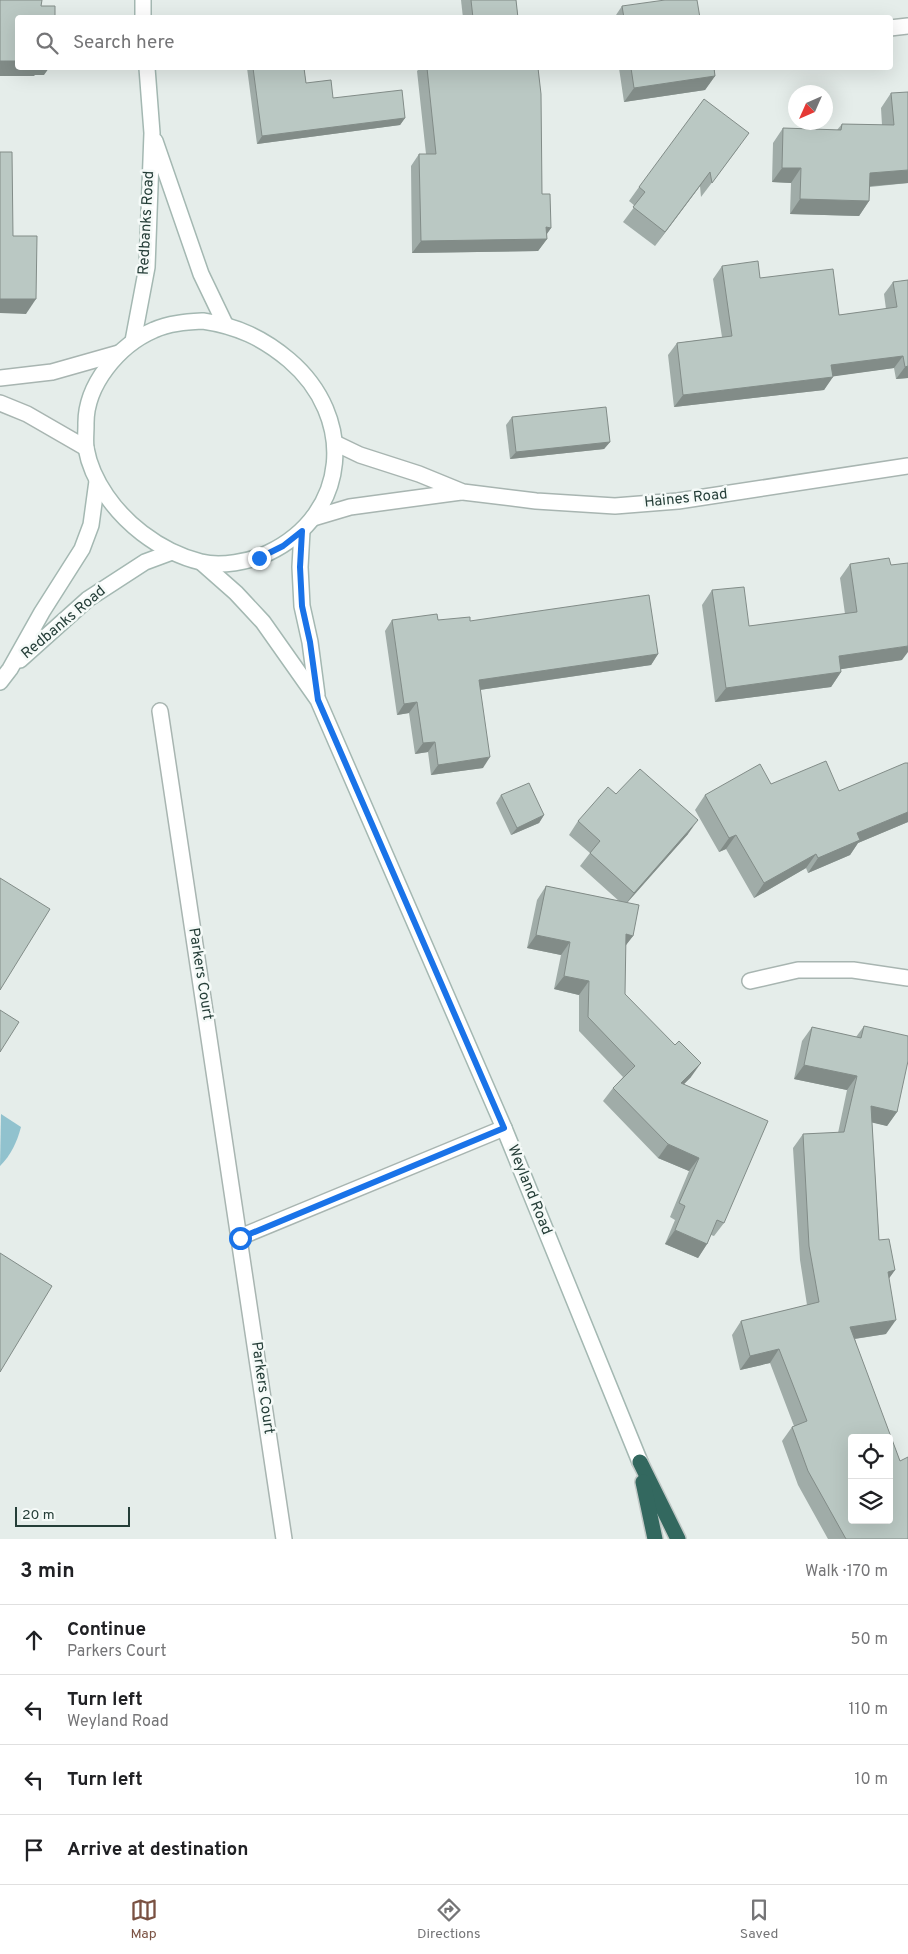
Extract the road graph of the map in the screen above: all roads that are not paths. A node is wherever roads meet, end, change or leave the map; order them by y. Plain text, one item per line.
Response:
1 (142, 0) edge
2 (143, 15) edge
3 (908, 26) edge
4 (893, 28) edge
5 (147, 70) edge
6 (152, 133) junction
7 (225, 324) junction
8 (133, 342) junction
9 (119, 353) junction
10 (0, 378) edge
11 (0, 404) edge
12 (335, 443) junction
13 (86, 448) junction
14 (908, 466) edge
15 (97, 481) junction
16 (462, 492) junction
17 (313, 518) junction
18 (302, 531) junction
19 (172, 552) junction
20 (202, 563) junction
21 (10, 669) junction
22 (0, 682) edge
23 (318, 700) junction
24 (160, 711) dead end
25 (908, 978) edge
26 (750, 981) dead end
27 (504, 1128) junction
28 (240, 1238) junction
29 (640, 1462) junction
30 (284, 1539) edge
31 (654, 1539) edge
32 (678, 1539) edge

1 - 2 main road
3 - 4 main road
5 - 6 main road, Redbanks Road
6 - 7 main road, Redbanks Road
6 - 8 main road, Redbanks Road
7 - 8 main road
7 - 12 main road
8 - 9 main road
9 - 10 main road
9 - 13 main road
11 - 13 main road
12 - 16 main road, Haines Road
12 - 17 main road
13 - 15 main road
14 - 16 main road, Haines Road
15 - 19 main road
15 - 21 main road, Redbanks Road
16 - 17 main road, Haines Road
17 - 18 main road
18 - 20 main road
18 - 23 main road, Weyland Road
19 - 20 main road
19 - 21 main road, Redbanks Road
20 - 23 main road, Weyland Road
21 - 22 main road, Redbanks Road
23 - 27 main road, Weyland Road
24 - 28 main road, Parkers Court
25 - 26 main road
27 - 28 main road
27 - 29 main road, Weyland Road
28 - 30 main road, Parkers Court
29 - 31 highway
29 - 32 highway

